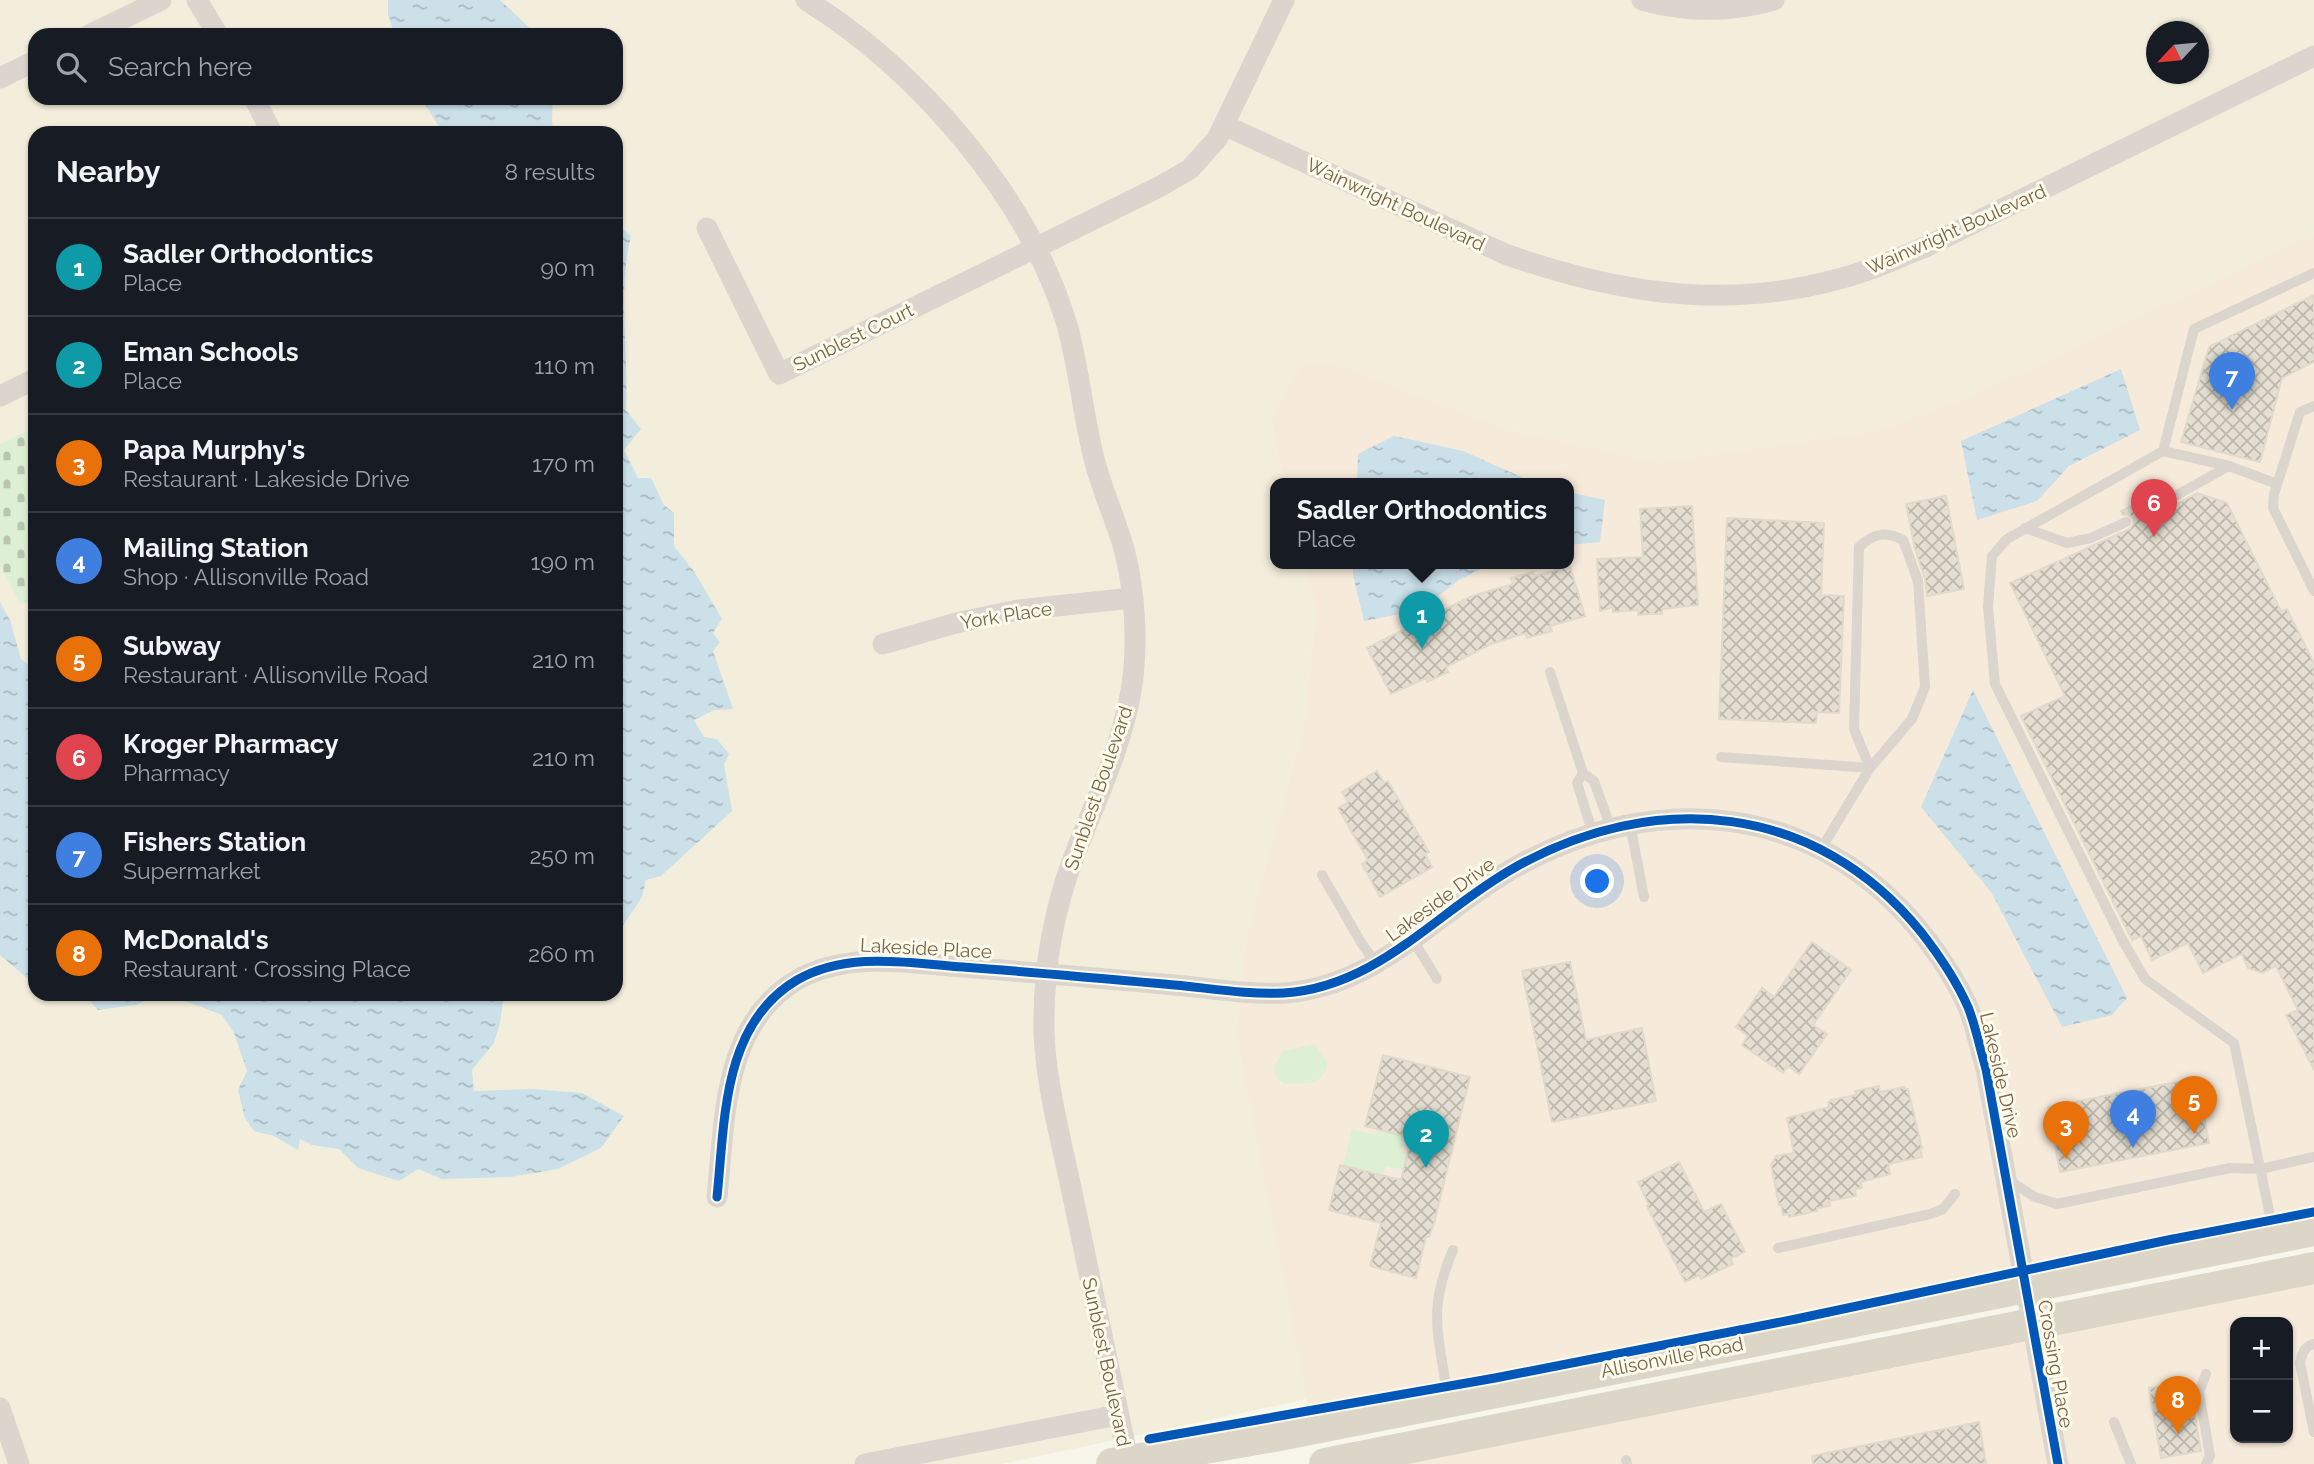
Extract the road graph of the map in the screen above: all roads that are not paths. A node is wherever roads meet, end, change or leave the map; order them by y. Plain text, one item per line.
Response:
1 (161, 0) edge
2 (197, 0) edge
3 (806, 0) edge
4 (1284, 0) edge
5 (1642, 0) edge
6 (1774, 0) edge
7 (103, 28) edge
8 (214, 28) edge
9 (2314, 56) edge
10 (28, 64) edge
11 (0, 78) edge
12 (258, 105) edge
13 (268, 126) edge
14 (1226, 126) junction
15 (707, 228) dead end
16 (1036, 247) junction
17 (2314, 273) edge
18 (28, 382) edge
19 (0, 396) edge
20 (2314, 406) edge
21 (2164, 452) junction
22 (2229, 466) junction
23 (2277, 484) junction
24 (2148, 512) dead end
25 (2126, 522) dead end
26 (2025, 528) junction
27 (2314, 591) edge
28 (1132, 598) junction
29 (883, 644) dead end
30 (1550, 672) dead end
31 (1721, 757) dead end
32 (1870, 768) junction
33 (1583, 773) junction
34 (1611, 829) junction
35 (1821, 849) junction
36 (1322, 875) dead end
37 (1644, 897) dead end
38 (1413, 940) junction
39 (1377, 965) junction
40 (1046, 973) junction
41 (1437, 979) dead end
42 (2314, 1157) edge
43 (2260, 1169) junction
44 (2007, 1179) junction
45 (1955, 1194) dead end
46 (717, 1197) dead end
47 (2314, 1230) edge
48 (2275, 1237) junction
49 (1778, 1248) dead end
50 (1453, 1250) dead end
51 (2314, 1268) edge
52 (2024, 1279) junction
53 (2031, 1324) junction
54 (2314, 1343) edge
55 (2206, 1374) dead end
56 (1446, 1386) dead end
57 (0, 1408) edge
58 (1118, 1415) junction
59 (2114, 1422) dead end
60 (2314, 1432) edge
61 (1123, 1463) edge
62 (19, 1464) edge
63 (865, 1464) edge
64 (1325, 1464) edge
65 (2057, 1464) edge
66 (2131, 1464) edge
67 (2207, 1464) edge

1 - 7 street
2 - 8 street
3 - 16 street, Sunblest Boulevard
4 - 14 street
5 - 6 street
9 - 14 street, Wainwright Boulevard
10 - 11 street
12 - 13 street
14 - 16 street
15 - 16 street, Sunblest Court
16 - 28 street, Sunblest Boulevard
17 - 21 lane
18 - 19 street
20 - 23 lane
21 - 22 lane
21 - 26 lane
22 - 23 lane
22 - 24 lane
23 - 27 lane
25 - 26 lane
26 - 43 lane
28 - 29 street, York Place
28 - 40 street, Sunblest Boulevard
30 - 33 lane
31 - 32 lane
32 - 32 lane
32 - 35 lane
33 - 34 lane
33 - 34 lane
34 - 35 street, Lakeside Drive
34 - 37 lane
34 - 38 street, Lakeside Drive
35 - 44 street, Lakeside Drive
36 - 39 lane
38 - 39 street, Lakeside Drive
38 - 41 lane
39 - 40 street, Lakeside Drive
40 - 46 street, Lakeside Place
40 - 58 street, Sunblest Boulevard
42 - 43 lane
43 - 44 lane
43 - 48 lane
44 - 52 street, Lakeside Drive
45 - 49 lane
47 - 48 main road, Allisonville Road
48 - 52 main road, Allisonville Road
50 - 56 lane
51 - 53 main road, Allisonville Road
52 - 53 street, Crossing Place
52 - 61 main road, Allisonville Road
53 - 64 main road, Allisonville Road
53 - 65 street, Crossing Place
54 - 60 lane
55 - 67 lane
57 - 62 street
58 - 61 street, Sunblest Boulevard
58 - 63 street
59 - 66 lane

